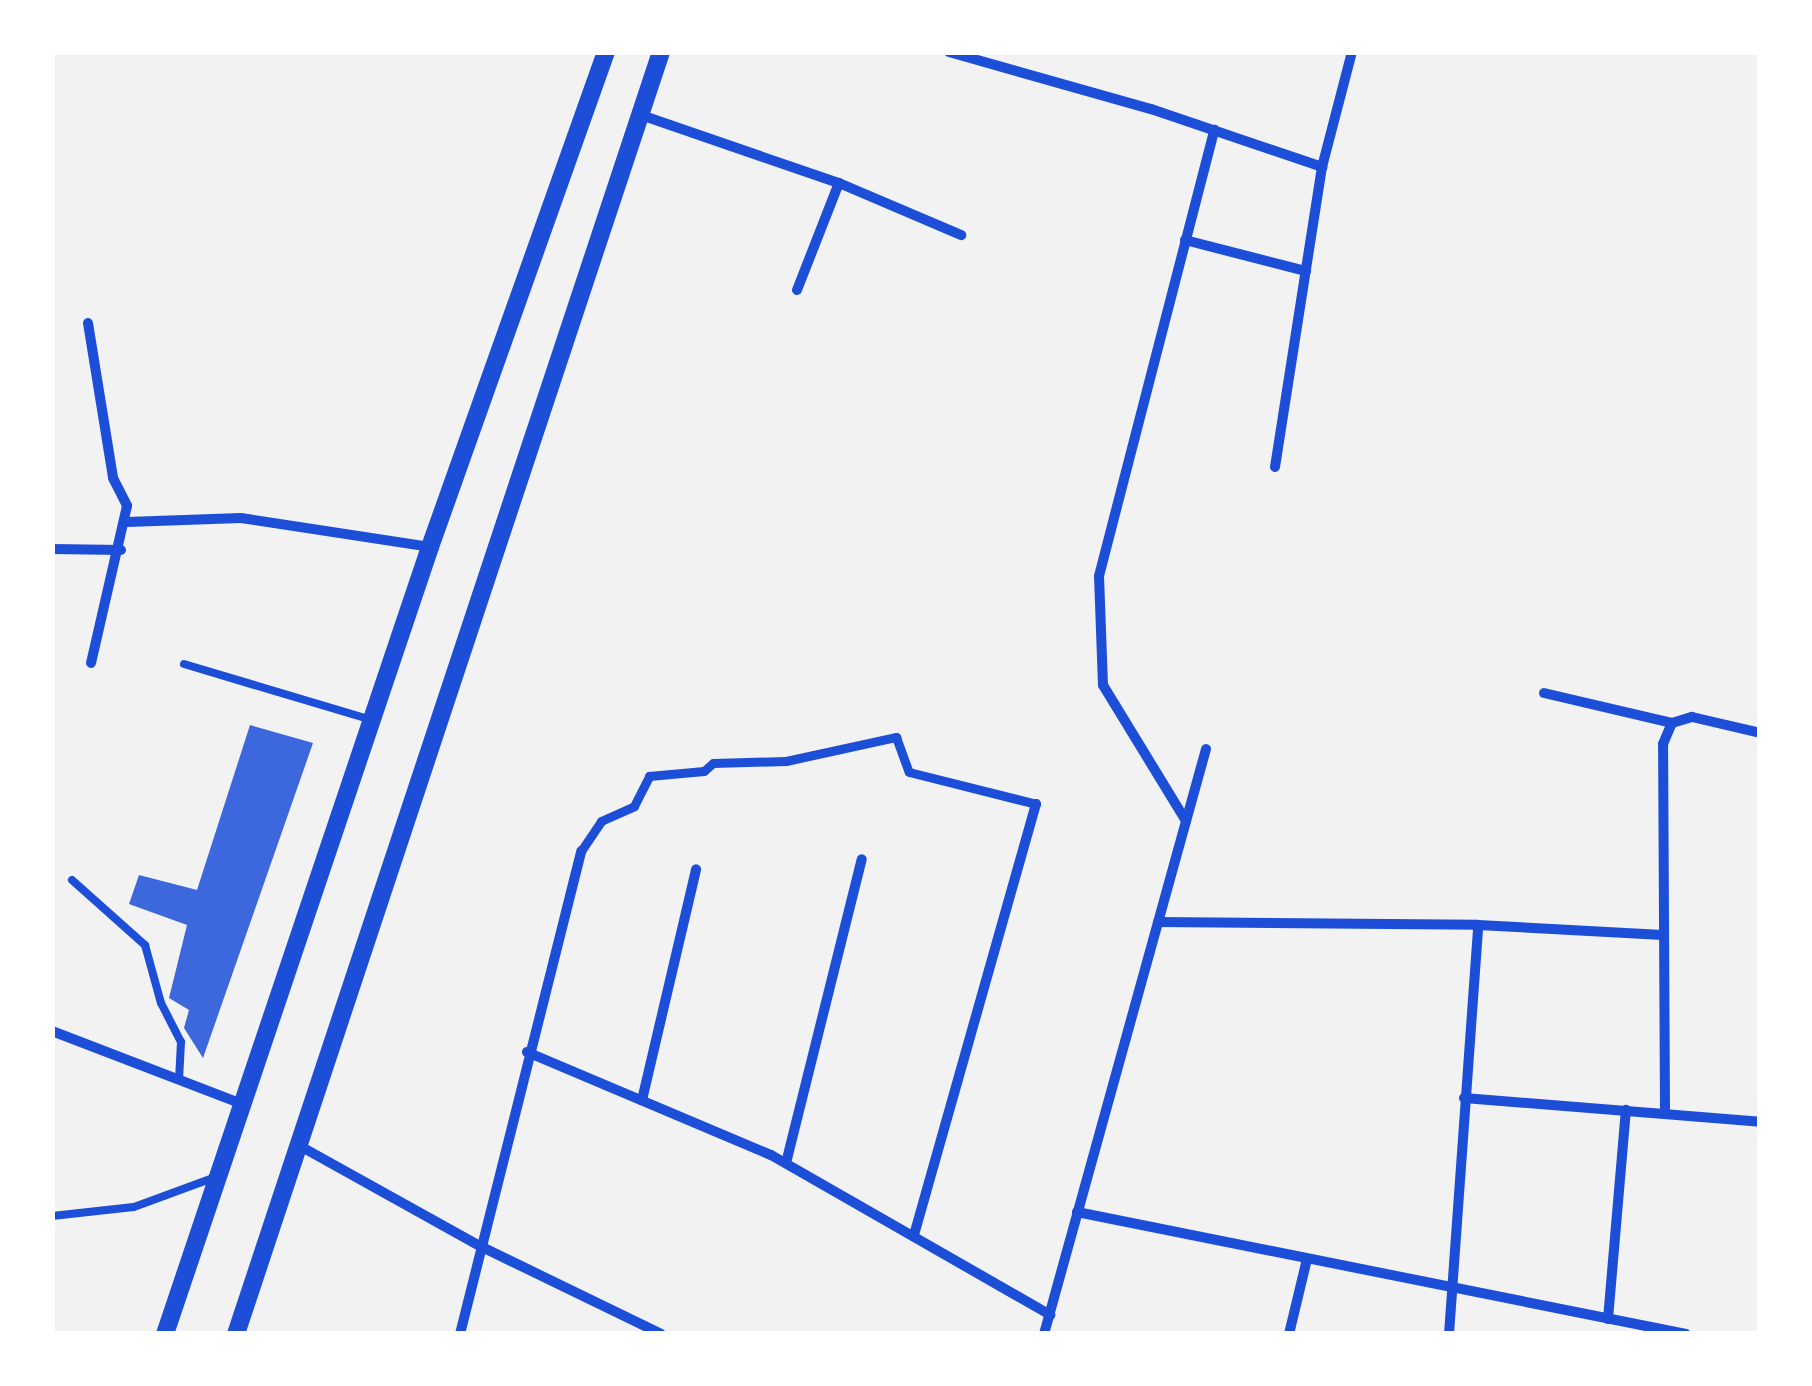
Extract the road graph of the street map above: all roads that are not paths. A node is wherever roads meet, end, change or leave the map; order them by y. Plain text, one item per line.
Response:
1 (606, 52) edge
2 (661, 52) edge
3 (949, 52) edge
4 (1352, 52) edge
5 (640, 115) junction
6 (1214, 130) junction
7 (1322, 167) junction
8 (839, 183) junction
9 (961, 234) dead end
10 (1185, 240) junction
11 (1306, 270) junction
12 (796, 290) dead end
13 (88, 323) dead end
14 (1275, 466) dead end
15 (127, 522) junction
16 (430, 547) junction
17 (52, 549) edge
18 (120, 550) junction
19 (92, 664) dead end
20 (184, 664) dead end
21 (1544, 693) dead end
22 (372, 720) junction
23 (1672, 723) junction
24 (1760, 733) edge
25 (1206, 750) dead end
26 (1036, 804) joint
27 (1186, 822) junction
28 (581, 851) joint
29 (862, 860) dead end
30 (696, 869) dead end
31 (72, 880) dead end
32 (1158, 922) junction
33 (1478, 924) junction
34 (1664, 935) junction
35 (52, 1031) edge
36 (528, 1052) junction
37 (180, 1080) junction
38 (1464, 1098) junction
39 (642, 1100) junction
40 (242, 1104) junction
41 (1626, 1110) junction
42 (1665, 1111) junction
43 (1760, 1122) edge
44 (300, 1146) junction
45 (786, 1163) junction
46 (218, 1177) junction
47 (1078, 1212) junction
48 (52, 1216) edge
49 (914, 1235) junction
50 (480, 1246) junction
51 (1307, 1259) junction
52 (1453, 1289) junction
53 (1050, 1314) junction
54 (1608, 1319) junction
55 (164, 1334) edge
56 (236, 1334) edge
57 (460, 1334) edge
58 (661, 1334) edge
59 (1044, 1334) edge
60 (1289, 1334) edge
61 (1449, 1334) edge
62 (1686, 1334) edge

1 - 16 street
2 - 5 street
3 - 6 street
4 - 7 street
5 - 8 street
5 - 44 street
6 - 7 street
6 - 10 street
7 - 11 street
8 - 9 street
8 - 12 street
10 - 11 street
10 - 27 street
11 - 14 street
13 - 15 street
15 - 16 street
15 - 18 street
16 - 22 street
17 - 18 street
18 - 19 street
20 - 22 lane
21 - 23 street
22 - 40 street
23 - 24 street
23 - 34 street
25 - 27 street
26 - 28 street
26 - 49 street
27 - 32 street
28 - 36 street
29 - 45 street
30 - 39 street
31 - 37 lane
32 - 33 street
32 - 47 street
33 - 34 street
33 - 38 street
34 - 42 street
35 - 37 street
36 - 39 street
36 - 50 street
37 - 40 street
38 - 41 street
38 - 52 street
39 - 45 street
40 - 46 street
41 - 42 street
41 - 54 street
42 - 43 street
44 - 50 street
44 - 56 street
45 - 49 street
46 - 48 lane
46 - 55 street
47 - 51 street
47 - 53 street
49 - 53 street
50 - 57 street
50 - 58 street
51 - 52 street
51 - 60 street
52 - 54 street
52 - 61 street
53 - 59 street
54 - 62 street

